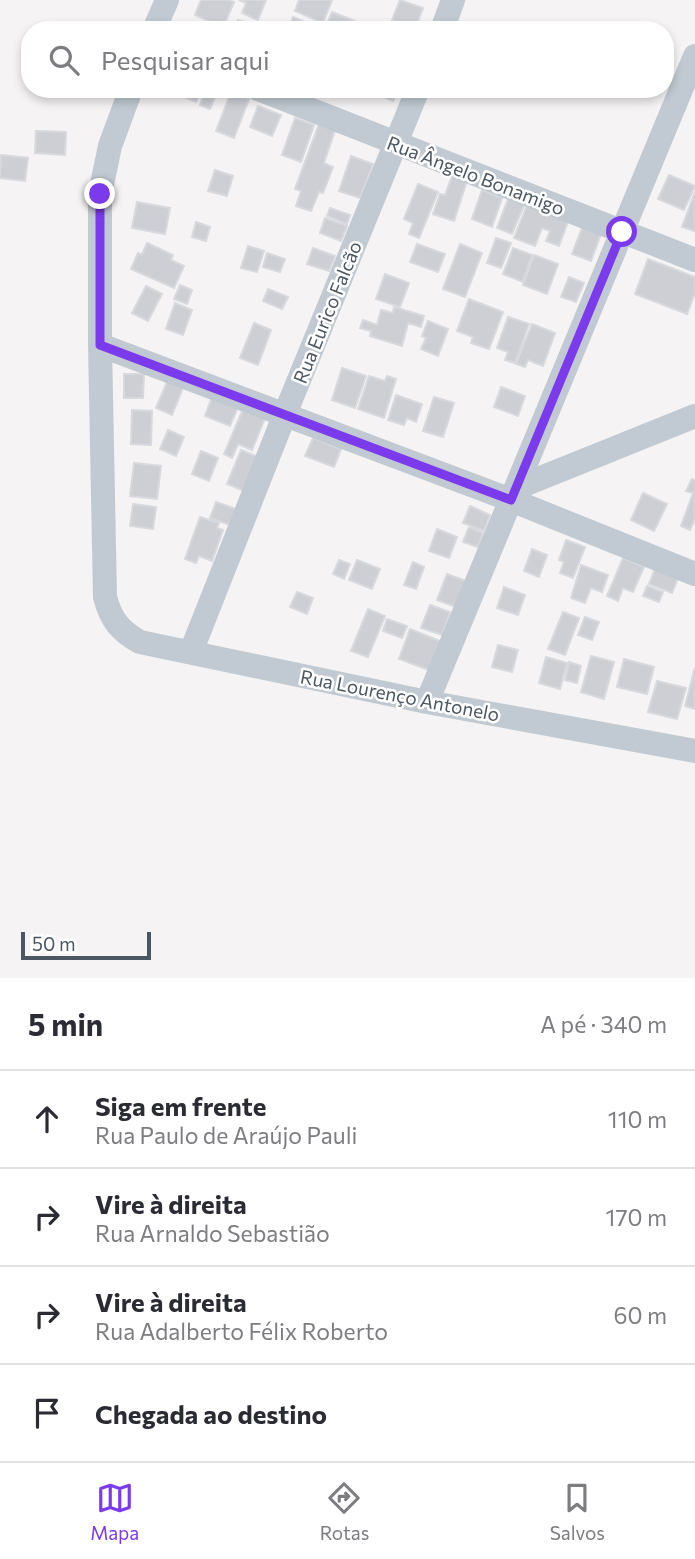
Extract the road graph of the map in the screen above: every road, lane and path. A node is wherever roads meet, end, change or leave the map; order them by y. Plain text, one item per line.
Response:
1 (167, 0) edge
2 (453, 0) edge
3 (158, 21) edge
4 (445, 21) edge
5 (695, 56) edge
6 (128, 98) edge
7 (281, 98) edge
8 (415, 98) edge
9 (397, 144) junction
10 (622, 232) junction
11 (695, 260) edge
12 (100, 345) junction
13 (285, 414) junction
14 (695, 416) edge
15 (514, 494) junction
16 (695, 574) edge
17 (191, 652) junction
18 (427, 702) junction
19 (695, 751) edge

1 - 3 street
2 - 4 street
5 - 10 street
6 - 12 street
7 - 9 street, Rua Ângelo Bonamigo
8 - 9 street, Rua Eurico Falcão
9 - 10 street, Rua Ângelo Bonamigo
9 - 13 street, Rua Eurico Falcão
10 - 11 street, Rua Ângelo Bonamigo
10 - 15 street
12 - 13 street
12 - 17 street, Rua Lourenço Antonelo
13 - 15 street
13 - 17 street, Rua Eurico Falcão
14 - 15 street
15 - 16 street
15 - 18 street
17 - 18 street, Rua Lourenço Antonelo
18 - 19 street, Rua Lourenço Antonelo

